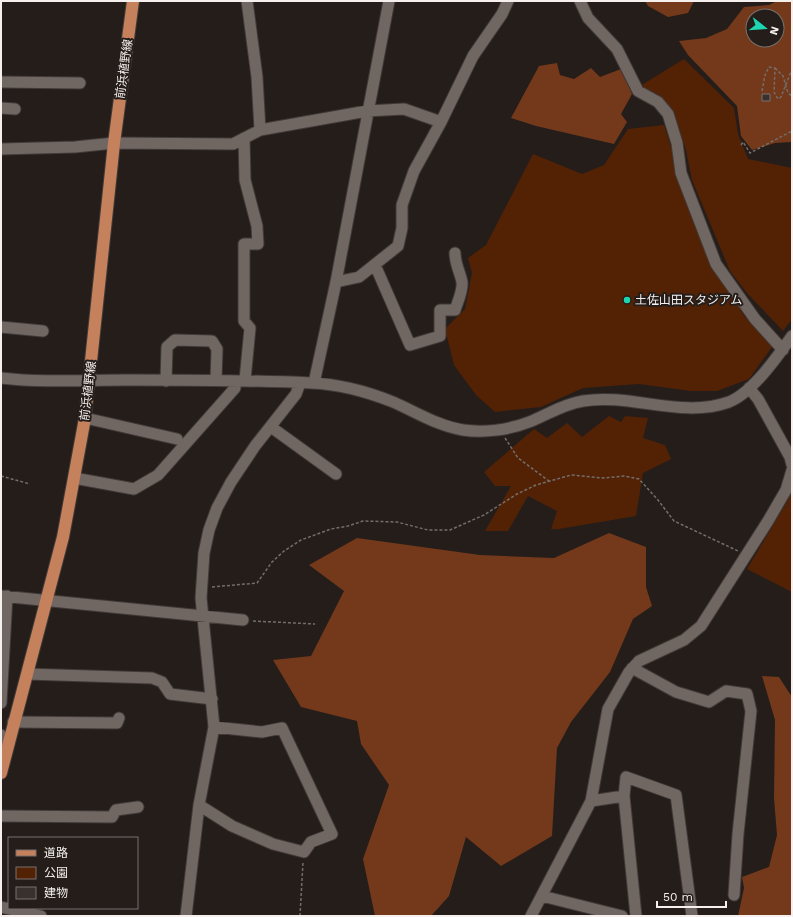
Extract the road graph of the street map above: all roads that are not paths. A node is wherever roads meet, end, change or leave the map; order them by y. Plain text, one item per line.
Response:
1 (133, 1) edge
2 (247, 1) edge
3 (389, 1) edge
4 (508, 1) edge
5 (580, 1) edge
6 (1, 82) edge
7 (80, 82) dead end
8 (1, 108) edge
9 (15, 108) dead end
10 (367, 111) junction
11 (441, 122) junction
12 (260, 130) junction
13 (244, 138) junction
14 (114, 143) junction
15 (1, 149) edge
16 (455, 253) dead end
17 (375, 265) junction
18 (336, 282) junction
19 (1, 327) edge
20 (43, 331) dead end
21 (792, 336) edge
22 (783, 350) junction
23 (1, 378) edge
24 (216, 380) junction
25 (89, 381) junction
26 (166, 381) junction
27 (240, 381) junction
28 (300, 383) junction
29 (314, 383) junction
30 (749, 388) junction
31 (85, 418) junction
32 (271, 427) junction
33 (177, 439) dead end
34 (792, 465) edge
35 (792, 470) edge
36 (336, 474) dead end
37 (74, 478) junction
38 (4, 596) edge
39 (47, 600) junction
40 (204, 616) junction
41 (3, 618) edge
42 (243, 620) road end
43 (632, 668) junction
44 (2, 672) edge
45 (27, 674) junction
46 (212, 699) junction
47 (1, 703) edge
48 (119, 718) dead end
49 (13, 722) junction
50 (214, 727) junction
51 (1, 735) edge
52 (7, 749) junction
53 (1, 773) edge
54 (624, 796) junction
55 (591, 800) junction
56 (199, 805) junction
57 (138, 807) dead end
58 (1, 816) edge
59 (734, 895) dead end
60 (542, 896) junction
61 (10, 909) edge
62 (41, 916) edge
63 (186, 916) edge
64 (531, 916) edge
65 (622, 916) edge
66 (636, 916) edge
67 (692, 916) edge

1 - 14 main road, 前浜植野線
2 - 12 street
3 - 10 street
4 - 11 street
5 - 22 street
6 - 7 street
8 - 9 street
10 - 11 street
10 - 12 street
10 - 18 street
11 - 17 street
12 - 13 street
13 - 14 street
13 - 27 street
14 - 15 street
14 - 25 main road, 前浜植野線
16 - 17 street
17 - 18 street
18 - 29 street
19 - 20 street
21 - 22 street
22 - 30 street
23 - 25 street
24 - 26 street
24 - 26 street
24 - 27 street
25 - 26 street
25 - 31 main road, 前浜植野線
27 - 28 street
27 - 37 street
28 - 29 street
28 - 32 street
29 - 30 street
30 - 34 street
31 - 33 street
31 - 37 main road, 前浜植野線
32 - 36 street
32 - 40 street
35 - 43 street
37 - 39 main road, 前浜植野線
38 - 39 street
38 - 41 street
39 - 40 street
39 - 45 main road, 前浜植野線
40 - 42 street
40 - 46 street
41 - 44 street
43 - 55 street
43 - 59 street
44 - 47 street
45 - 46 street
45 - 49 main road, 前浜植野線
46 - 50 street
48 - 49 street
49 - 52 main road, 前浜植野線
50 - 56 street
50 - 56 street
51 - 52 street
52 - 53 main road, 前浜植野線
54 - 55 street
54 - 66 street
54 - 67 street
55 - 60 street
56 - 63 street
57 - 58 street
60 - 64 street
60 - 65 street
61 - 62 street

